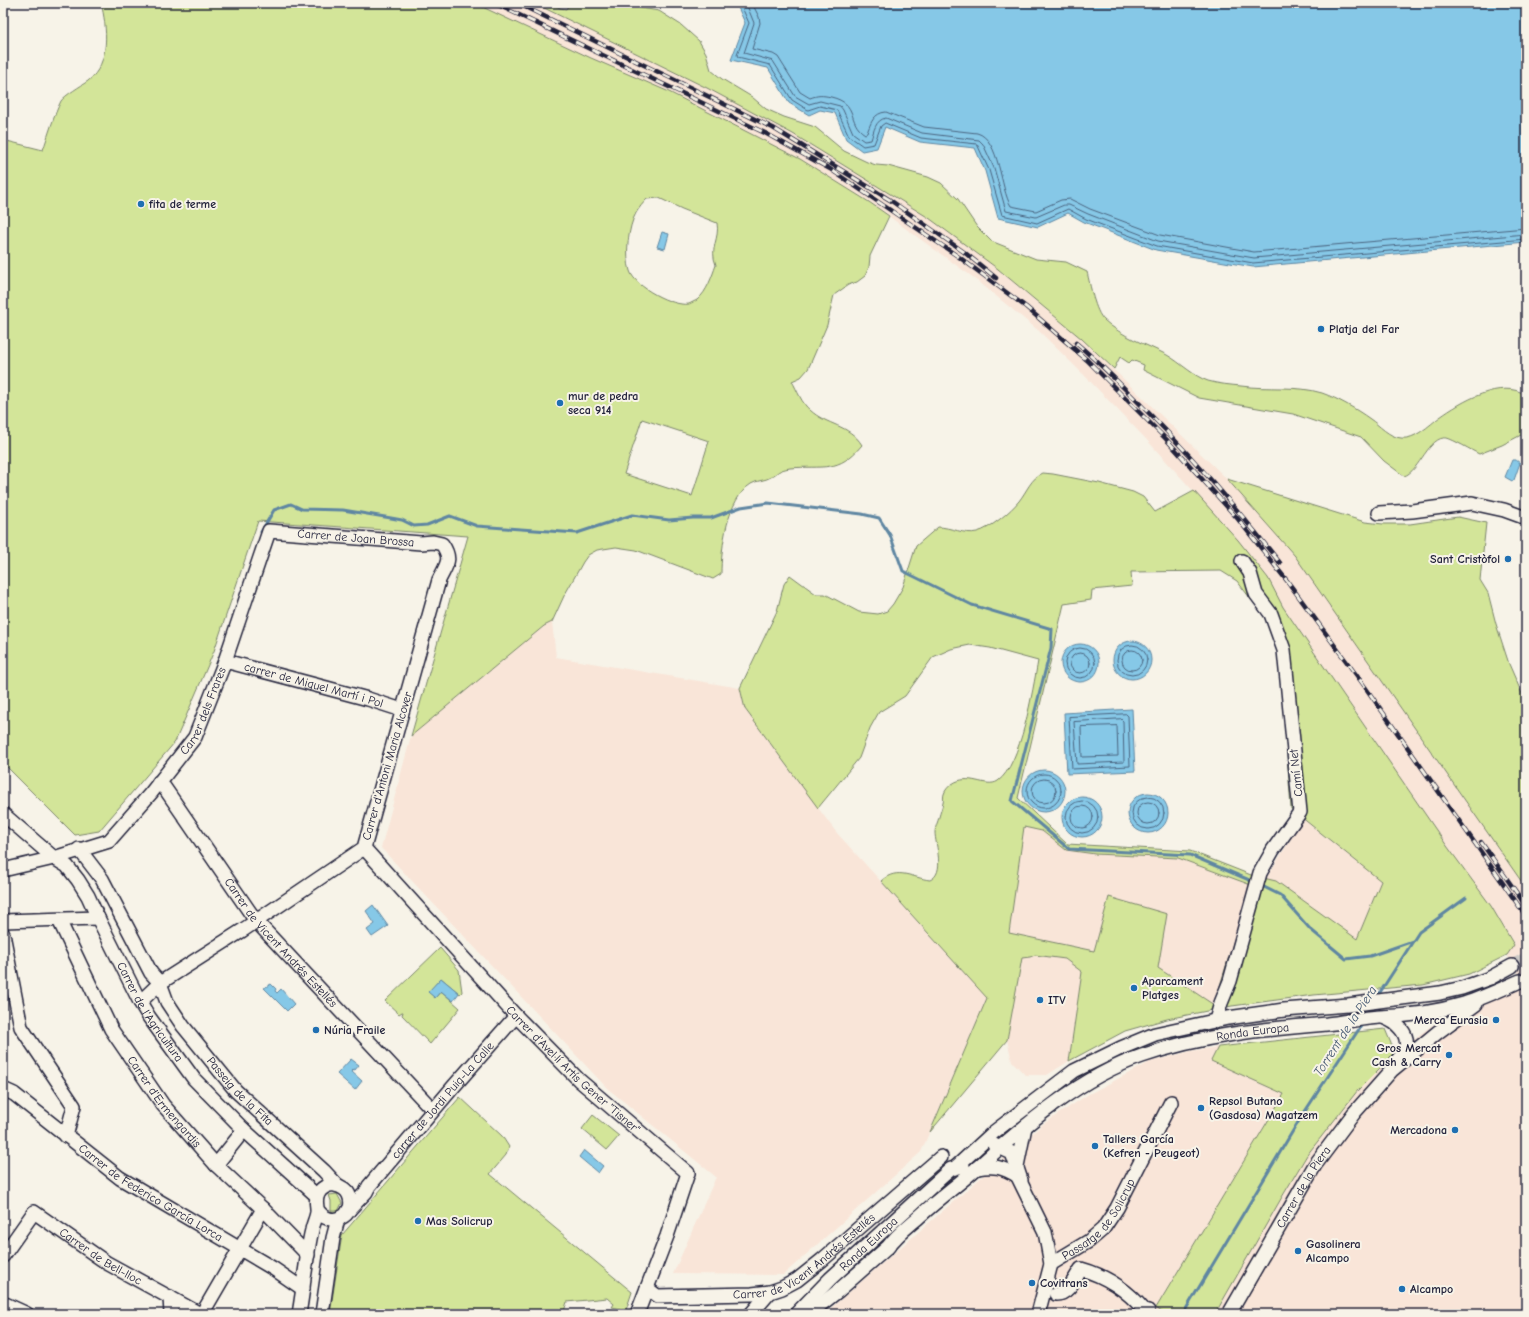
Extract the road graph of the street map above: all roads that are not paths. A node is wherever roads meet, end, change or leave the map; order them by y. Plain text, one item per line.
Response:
1 (1379, 513) dead end
2 (1526, 518) edge
3 (269, 531) joint
4 (442, 544) joint
5 (1242, 561) dead end
6 (225, 661) junction
7 (402, 710) junction
8 (159, 782) junction
9 (3, 814) edge
10 (364, 848) junction
11 (79, 849) junction
12 (54, 858) junction
13 (3, 870) edge
14 (98, 918) junction
15 (59, 920) junction
16 (256, 921) junction
17 (3, 922) edge
18 (3, 934) edge
19 (1512, 966) tunnel mouth
20 (1520, 981) dead end
21 (160, 984) junction
22 (1486, 996) junction
23 (140, 1002) junction
24 (516, 1016) junction
25 (1383, 1017) junction
26 (1222, 1019) junction
27 (1392, 1070) junction
28 (3, 1089) edge
29 (1171, 1102) dead end
30 (434, 1110) junction
31 (1006, 1123) junction
32 (1024, 1126) junction
33 (244, 1130) junction
34 (66, 1136) junction
35 (1006, 1150) junction
36 (941, 1157) junction
37 (216, 1165) junction
38 (955, 1168) junction
39 (977, 1168) junction
40 (1019, 1174) junction
41 (943, 1176) junction
42 (337, 1185) junction
43 (369, 1186) junction
44 (946, 1193) junction
45 (350, 1197) junction
46 (317, 1203) junction
47 (263, 1209) junction
48 (348, 1211) junction
49 (338, 1219) junction
50 (240, 1248) junction
51 (308, 1255) junction
52 (3, 1256) edge
53 (1051, 1264) junction
54 (647, 1288) junction
55 (303, 1289) junction
56 (770, 1292) junction
57 (1056, 1294) dead end
58 (170, 1297) junction
59 (10, 1308) edge
60 (1148, 1311) dead end
61 (27, 1314) edge
62 (171, 1314) edge
63 (201, 1314) edge
64 (299, 1314) edge
65 (322, 1314) edge
66 (637, 1314) edge
67 (751, 1314) edge
68 (796, 1314) edge
69 (809, 1314) edge
70 (1038, 1314) edge
71 (1229, 1314) edge

1 - 2 street
3 - 4 street, Carrer de Joan Brossa
3 - 6 street, Carrer dels Frares
4 - 7 street, Carrer d'Antoni Maria Alcover
5 - 26 street, Camí Net
6 - 7 street, carrer de Miquel Martí i Pol
6 - 8 street, Carrer dels Frares
7 - 10 street, Carrer d'Antoni Maria Alcover
8 - 11 street, Carrer dels Frares
8 - 16 street, Carrer de Vicent Andrés Estellés
9 - 12 street, Carrer de l'Agricultura
10 - 16 street, Carrer d'Antoni Maria Alcover
10 - 24 street, Carrer d'Avel·lí Artís Gener "Tisner"
11 - 12 street, Carrer dels Frares
11 - 21 street, Passeig de la Fita
12 - 13 street, Carrer dels Frares
12 - 14 street, Carrer de l'Agricultura
14 - 15 street
14 - 23 street, Carrer de l'Agricultura
15 - 17 street
15 - 37 street, Carrer d'Ermengardis
16 - 21 street, Carrer d'Antoni Maria Alcover
16 - 30 street, Carrer de Vicent Andrés Estellés
18 - 34 street
19 - 26 street, Ronda Europa
20 - 22 street, Ronda Europa
21 - 23 street
21 - 42 street, Passeig de la Fita
22 - 25 street, Ronda Europa
22 - 27 street, Carrer de la Piera
23 - 33 street, Carrer de l'Agricultura
24 - 30 street, carrer de Jordi Puig-La Calle
24 - 54 street, Carrer d'Avel·lí Artís Gener "Tisner"
25 - 27 street, Carrer de la Piera
25 - 32 street, Ronda Europa
26 - 31 street, Ronda Europa
27 - 71 street, Carrer de la Piera
28 - 34 street, Carrer de Federico García Lorca
29 - 53 street, Passatge de Solicrup
30 - 43 street, carrer de Jordi Puig-La Calle
31 - 35 street
31 - 38 street, Ronda Europa
32 - 35 street, Ronda Europa
32 - 40 street
33 - 37 street
33 - 46 street, Carrer de l'Agricultura
34 - 50 street, Carrer de Federico García Lorca
35 - 38 street, Ronda Europa
35 - 39 street, Ronda Europa
35 - 40 street
36 - 38 street
36 - 41 street
36 - 56 street, Carrer de Vicent Andrés Estellés
37 - 47 street, Carrer d'Ermengardis
38 - 41 street, Ronda Europa
39 - 40 street
39 - 44 street, Ronda Europa
40 - 53 street
41 - 44 street
41 - 68 street, Ronda Europa
42 - 45 street
42 - 46 street
43 - 45 street, carrer de Jordi Puig-La Calle
43 - 48 street, carrer de Jordi Puig-La Calle
44 - 69 street, Ronda Europa
45 - 48 street
46 - 49 street
46 - 51 street
47 - 50 street
47 - 51 street, Carrer d'Ermengardis
48 - 49 street
49 - 65 street
50 - 55 street, Carrer de Federico García Lorca
50 - 63 street
51 - 55 street
52 - 58 street, Carrer de Bell-lloc
53 - 70 street
54 - 56 street, Carrer de Vicent Andrés Estellés
54 - 66 street, Carrer d'Avel·lí Artís Gener "Tisner"
55 - 64 street
56 - 67 street
57 - 60 street
58 - 62 street
58 - 63 street, Carrer de Bell-lloc
59 - 61 street

